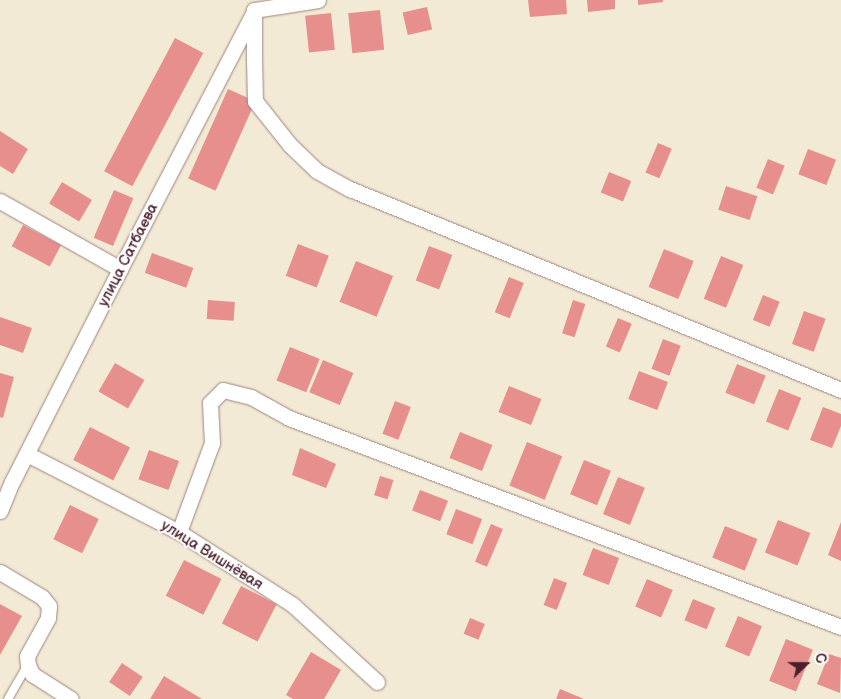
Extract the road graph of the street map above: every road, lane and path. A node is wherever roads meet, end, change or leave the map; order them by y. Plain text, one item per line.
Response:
1 (318, 0) edge
2 (257, 5) edge
3 (0, 201) edge
4 (120, 269) junction
5 (841, 390) edge
6 (28, 454) junction
7 (0, 511) edge
8 (179, 532) junction
9 (0, 572) edge
10 (841, 627) edge
11 (28, 665) junction
12 (377, 682) dead end
13 (65, 698) edge
14 (8, 699) edge

1 - 2 street
2 - 4 street, улица Сатбаева
2 - 5 street
3 - 4 street
4 - 6 street, улица Сатбаева
6 - 7 street, улица Сатбаева
6 - 8 street, улица Вишнёвая
8 - 10 street
8 - 12 street, улица Вишнёвая
9 - 11 street
11 - 13 street
11 - 14 lane

